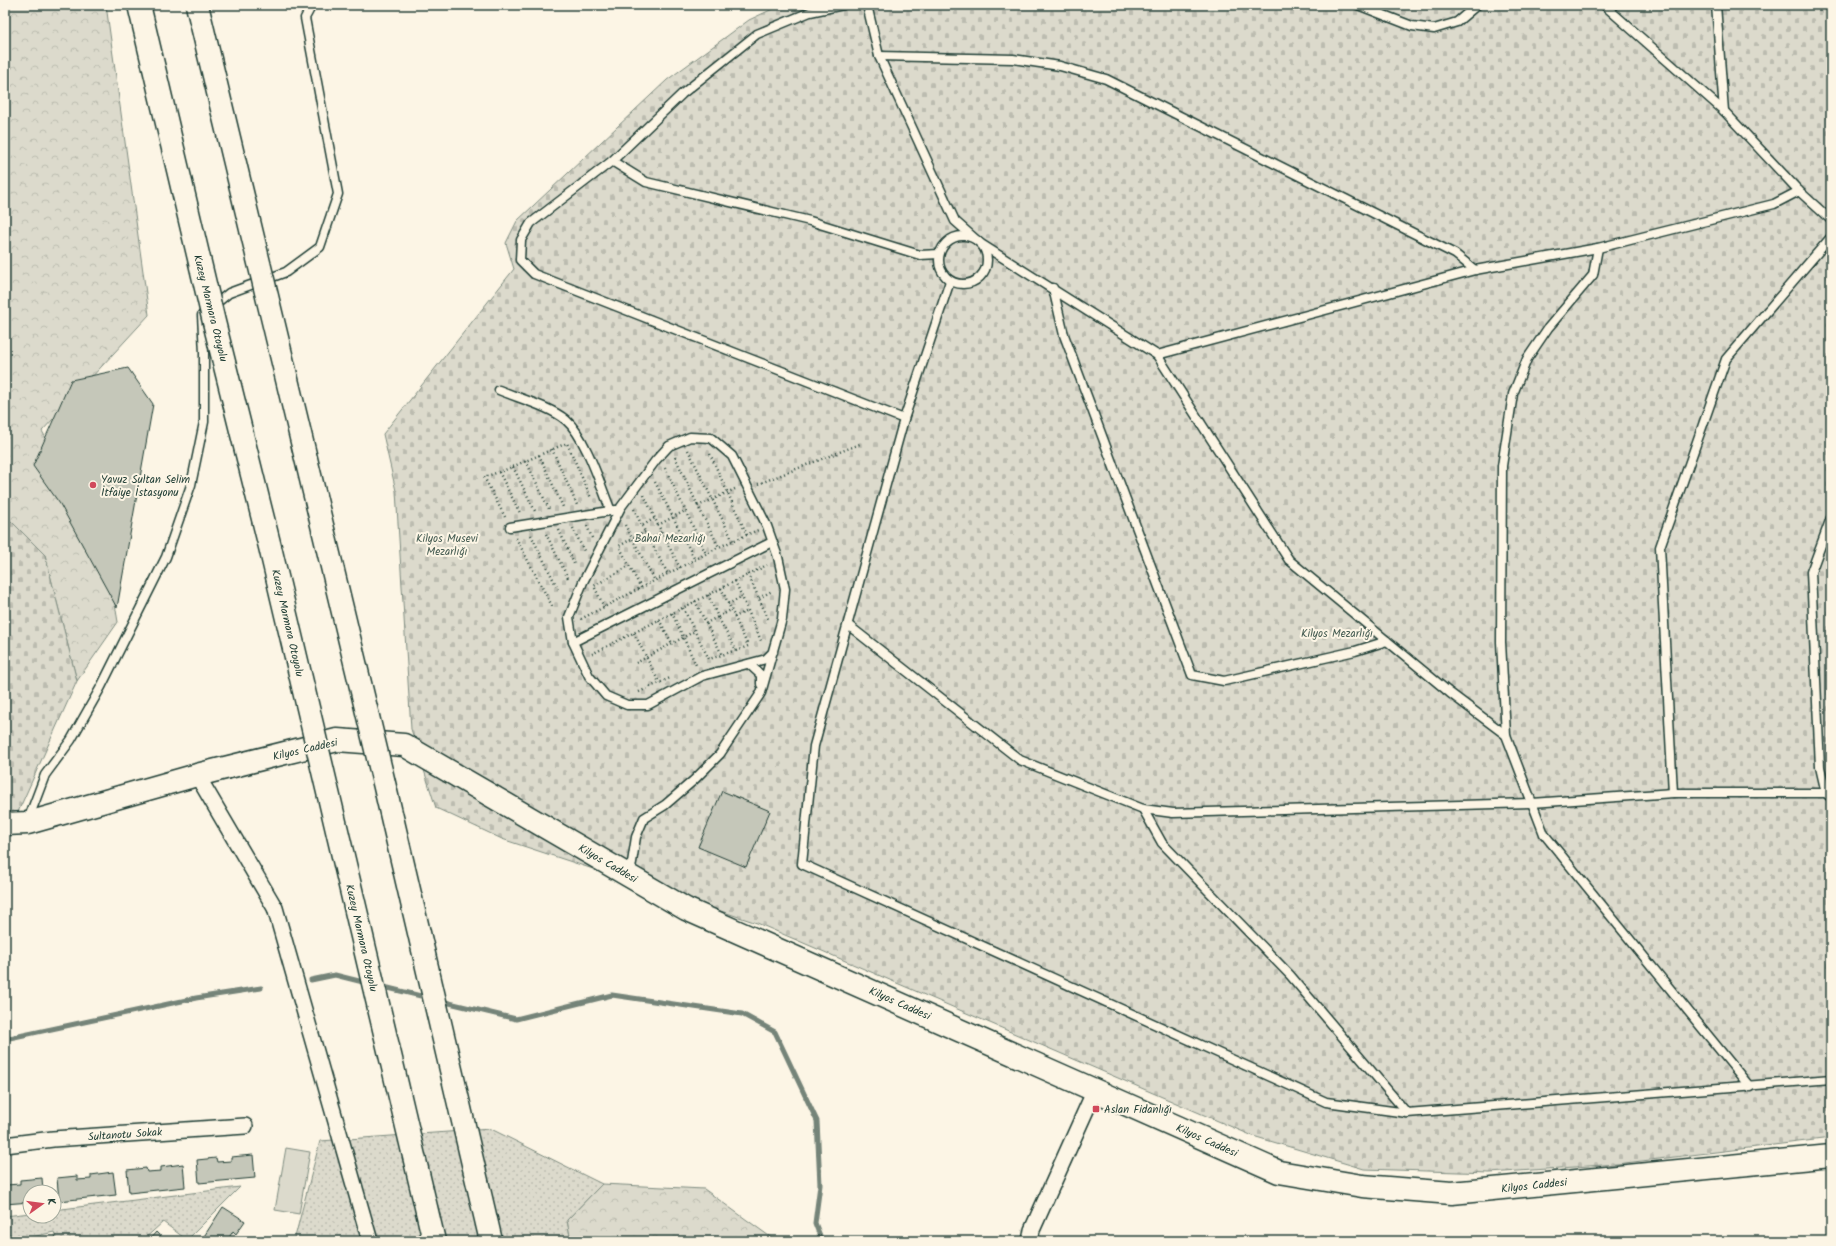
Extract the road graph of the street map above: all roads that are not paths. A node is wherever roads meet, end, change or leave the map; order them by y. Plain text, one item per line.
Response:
1 (139, 5) edge
2 (197, 5) edge
3 (312, 5) edge
4 (843, 5) edge
5 (867, 5) edge
6 (1358, 5) edge
7 (1477, 5) edge
8 (1604, 5) edge
9 (1716, 5) edge
10 (879, 56) junction
11 (1724, 111) junction
12 (612, 161) junction
13 (1799, 191) junction
14 (1831, 220) edge
15 (1831, 237) edge
16 (981, 244) junction
17 (1598, 248) junction
18 (939, 254) junction
19 (1475, 270) junction
20 (950, 281) junction
21 (1053, 288) junction
22 (1157, 354) junction
23 (499, 390) dead end
24 (904, 419) junction
25 (616, 511) junction
26 (1831, 518) edge
27 (510, 527) road end
28 (772, 542) junction
29 (848, 625) junction
30 (1387, 641) junction
31 (573, 642) junction
32 (771, 654) junction
33 (749, 664) junction
34 (761, 693) junction
35 (1506, 735) junction
36 (198, 775) junction
37 (1673, 793) junction
38 (1829, 795) edge
39 (1532, 803) junction
40 (1143, 809) junction
41 (28, 823) junction
42 (5, 824) edge
43 (630, 876) junction
44 (1831, 1079) edge
45 (1750, 1087) junction
46 (1095, 1090) junction
47 (1407, 1113) junction
48 (245, 1126) dead end
49 (5, 1145) edge
50 (1831, 1156) edge
51 (370, 1241) edge
52 (434, 1241) edge
53 (491, 1241) edge
54 (1030, 1241) edge

1 - 52 main road, Kuzey Marmara Otoyolu, bridge
2 - 53 main road, bridge
3 - 41 lane
4 - 12 lane
5 - 10 lane
6 - 7 lane
8 - 11 lane
9 - 11 lane
10 - 16 lane
10 - 19 lane
11 - 13 lane
12 - 18 lane
12 - 24 lane
13 - 14 lane
13 - 17 lane
15 - 37 lane
16 - 18 lane
16 - 20 lane
16 - 21 lane
17 - 19 lane
17 - 35 lane
18 - 20 lane
19 - 22 lane
20 - 24 lane
21 - 22 lane
21 - 30 lane
22 - 30 lane
23 - 25 lane
24 - 29 lane
25 - 27 lane
25 - 28 lane
25 - 31 lane
26 - 38 lane
28 - 31 lane
28 - 32 lane
29 - 40 lane
29 - 47 lane
30 - 35 lane
31 - 33 lane
32 - 33 lane
32 - 34 lane
33 - 34 lane
34 - 43 lane
35 - 39 lane
36 - 41 main road, Kilyos Caddesi
36 - 43 main road, Kilyos Caddesi
36 - 51 street
37 - 38 lane
37 - 39 lane
39 - 40 lane
39 - 45 lane
40 - 47 lane
41 - 42 main road, Kilyos Caddesi
43 - 46 main road, Kilyos Caddesi
44 - 45 lane
45 - 47 lane
46 - 50 main road, Kilyos Caddesi
46 - 54 street
48 - 49 street, Sultanotu Sokak

